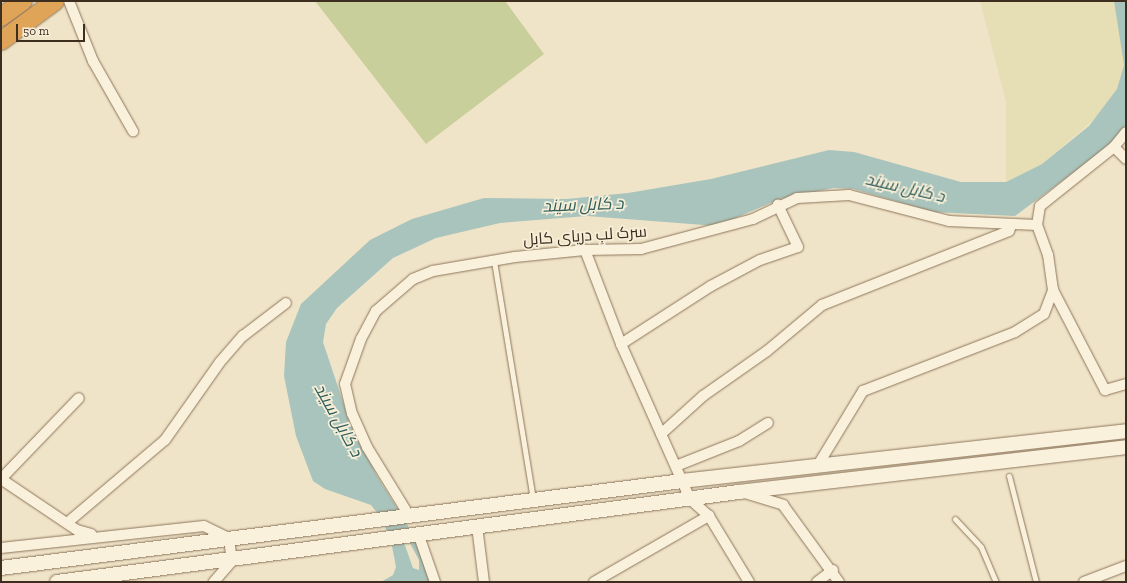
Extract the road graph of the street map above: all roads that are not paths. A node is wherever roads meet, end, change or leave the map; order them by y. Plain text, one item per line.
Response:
1 (23, 1) edge
2 (55, 1) edge
3 (68, 1) edge
4 (1, 17) edge
5 (1, 41) edge
6 (133, 131) dead end
7 (1126, 132) edge
8 (1114, 147) junction
9 (1126, 159) edge
10 (778, 205) junction
11 (1037, 225) junction
12 (1011, 226) junction
13 (585, 250) junction
14 (494, 261) junction
15 (1053, 290) junction
16 (286, 303) dead end
17 (621, 344) junction
18 (1126, 384) edge
19 (79, 398) dead end
20 (768, 423) dead end
21 (1126, 431) edge
22 (661, 434) junction
23 (1126, 447) edge
24 (818, 465) junction
25 (676, 466) junction
26 (1009, 476) dead end
27 (1, 479) edge
28 (682, 481) junction
29 (739, 492) junction
30 (690, 499) junction
31 (534, 502) junction
32 (709, 516) junction
33 (408, 517) junction
34 (954, 518) dead end
35 (67, 523) junction
36 (477, 526) junction
37 (97, 536) junction
38 (417, 536) junction
39 (229, 538) junction
40 (1, 548) edge
41 (232, 561) junction
42 (1126, 566) edge
43 (1, 568) edge
44 (833, 570) junction
45 (57, 582) edge
46 (214, 582) edge
47 (435, 582) edge
48 (484, 582) edge
49 (594, 582) edge
50 (749, 582) edge
51 (817, 582) edge
52 (839, 582) edge
53 (996, 582) edge
54 (1036, 582) edge
55 (1084, 582) edge

1 - 4 highway
2 - 5 highway
3 - 6 street
7 - 8 street
8 - 9 street
8 - 11 street
10 - 12 street, سرک لبِ دریای کابل
10 - 13 street, سرک لبِ دریای کابل
10 - 17 street
11 - 12 street, سرک لبِ دریای کابل
11 - 15 street
12 - 22 street
13 - 14 street, سرک لبِ دریای کابل
13 - 17 street
14 - 31 lane
14 - 33 street, سرک لبِ دریای کابل
15 - 18 street
15 - 24 street
16 - 35 street
17 - 22 street
19 - 27 street
20 - 25 street
21 - 24 main road
22 - 25 street
23 - 29 main road
24 - 28 main road
25 - 28 street
26 - 54 lane
27 - 35 street
28 - 30 street
28 - 31 main road
29 - 30 main road
29 - 44 street
30 - 32 street
30 - 36 main road
31 - 33 main road
32 - 49 street
32 - 50 street
33 - 39 main road
34 - 53 lane
35 - 37 street
36 - 38 main road
36 - 48 street
37 - 39 street
37 - 40 street
38 - 41 main road
38 - 47 street
39 - 41 street
39 - 43 main road
41 - 45 main road
41 - 46 street
42 - 55 street
44 - 51 street
44 - 52 street

